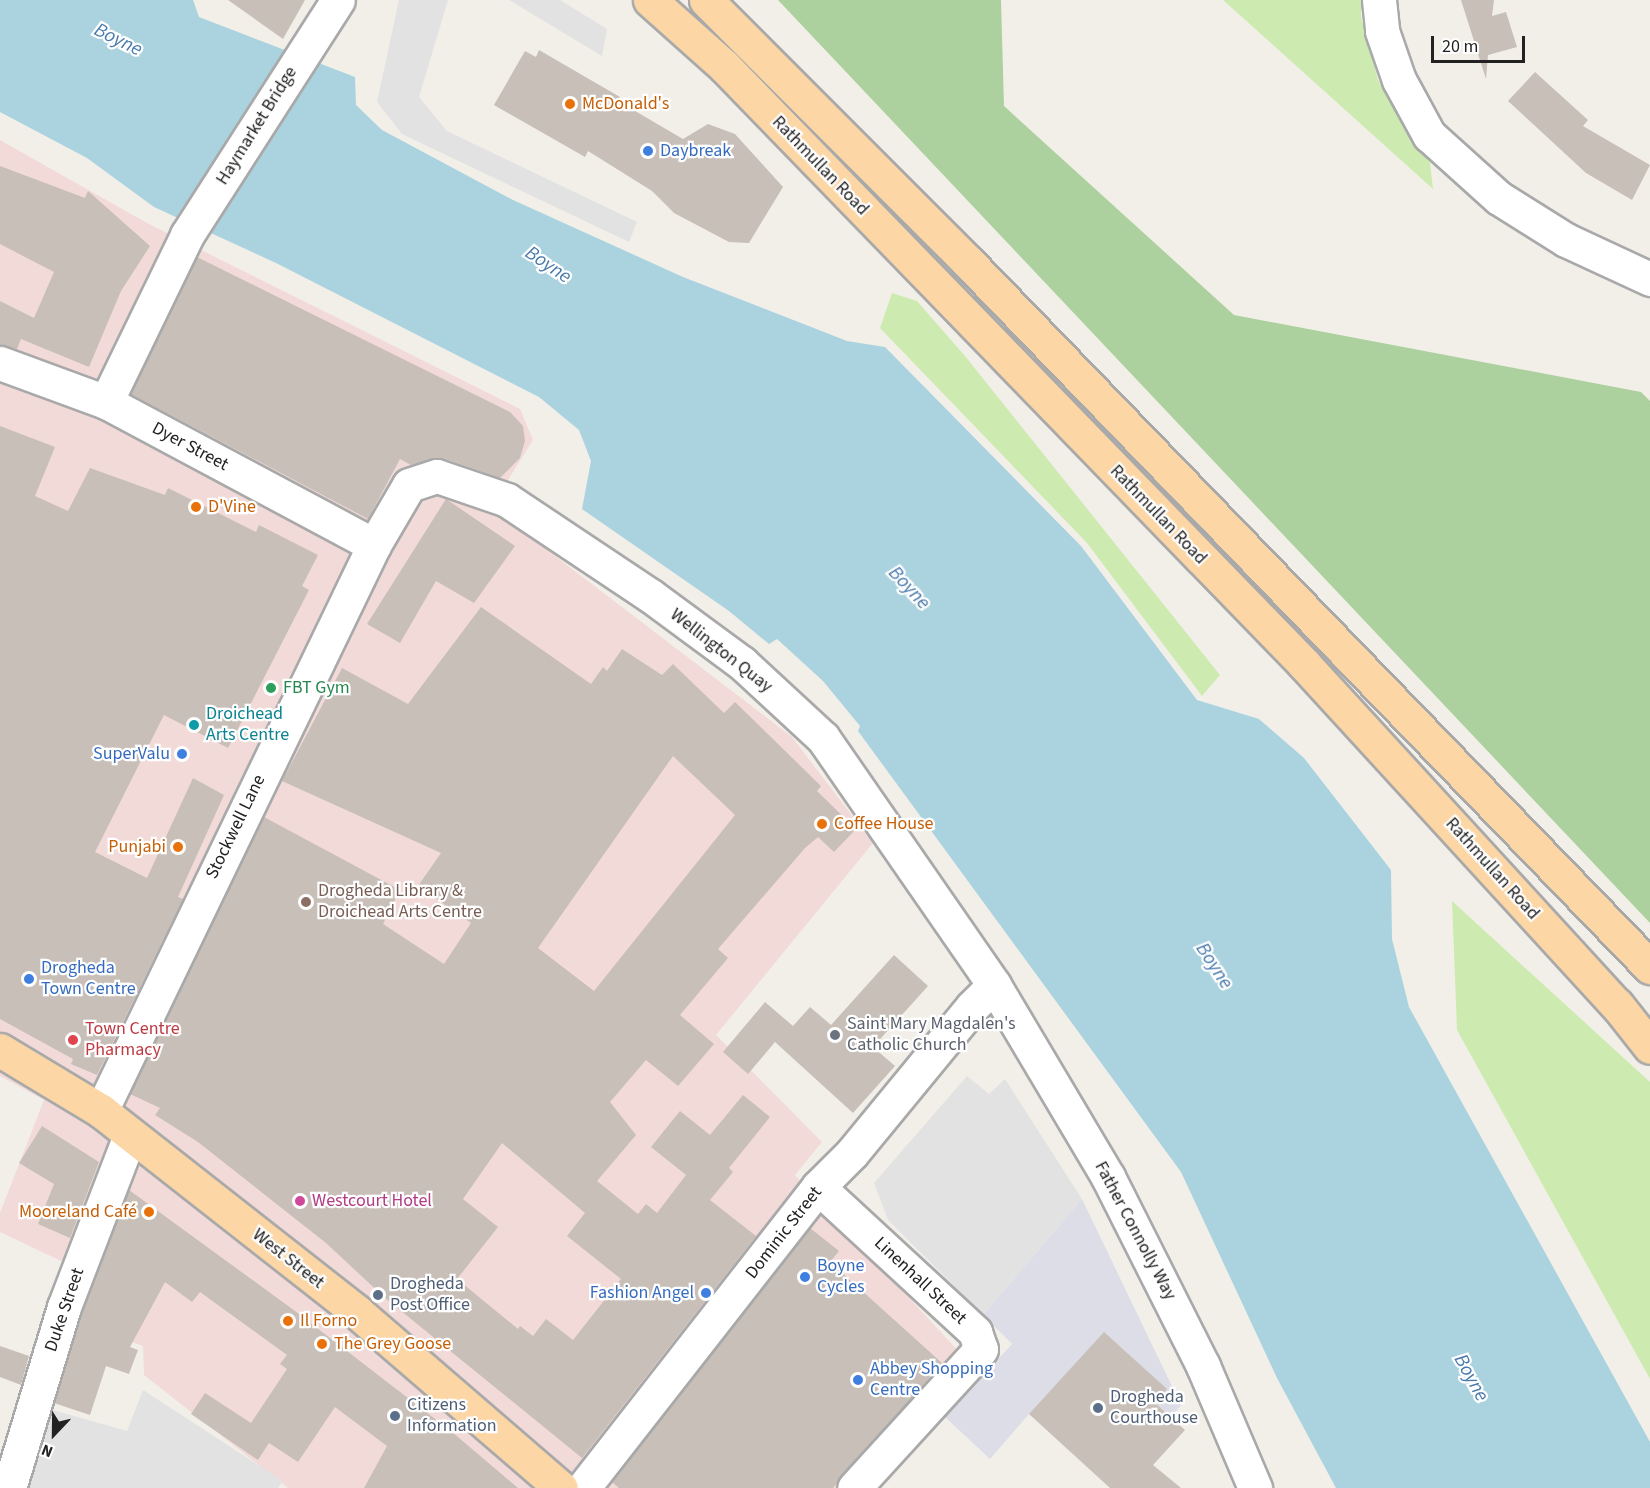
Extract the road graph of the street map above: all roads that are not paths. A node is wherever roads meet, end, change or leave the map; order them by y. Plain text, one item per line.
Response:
1 (650, 0) edge
2 (706, 0) edge
3 (1379, 0) edge
4 (329, 13) edge
5 (1650, 279) edge
6 (0, 363) edge
7 (106, 402) junction
8 (374, 545) junction
9 (1650, 967) edge
10 (994, 986) junction
11 (1650, 1047) edge
12 (0, 1050) edge
13 (101, 1111) junction
14 (130, 1136) junction
15 (818, 1187) junction
16 (9, 1488) edge
17 (561, 1488) edge
18 (583, 1488) edge
19 (854, 1488) edge
20 (1256, 1488) edge

1 - 11 main road, Rathmullan Road
2 - 9 main road, Rathmullan Road
3 - 5 street
4 - 7 street, Haymarket Bridge
6 - 7 street, Dyer Street
7 - 8 street, Dyer Street
8 - 10 street, Wellington Quay
8 - 13 street, Stockwell Lane
10 - 15 street, Dominic Street
10 - 20 street, Father Connolly Way
12 - 13 main road, West Street
13 - 14 main road, West Street
14 - 16 street, Duke Street
14 - 17 main road, West Street
15 - 18 street, Dominic Street
15 - 19 street, Linenhall Street

